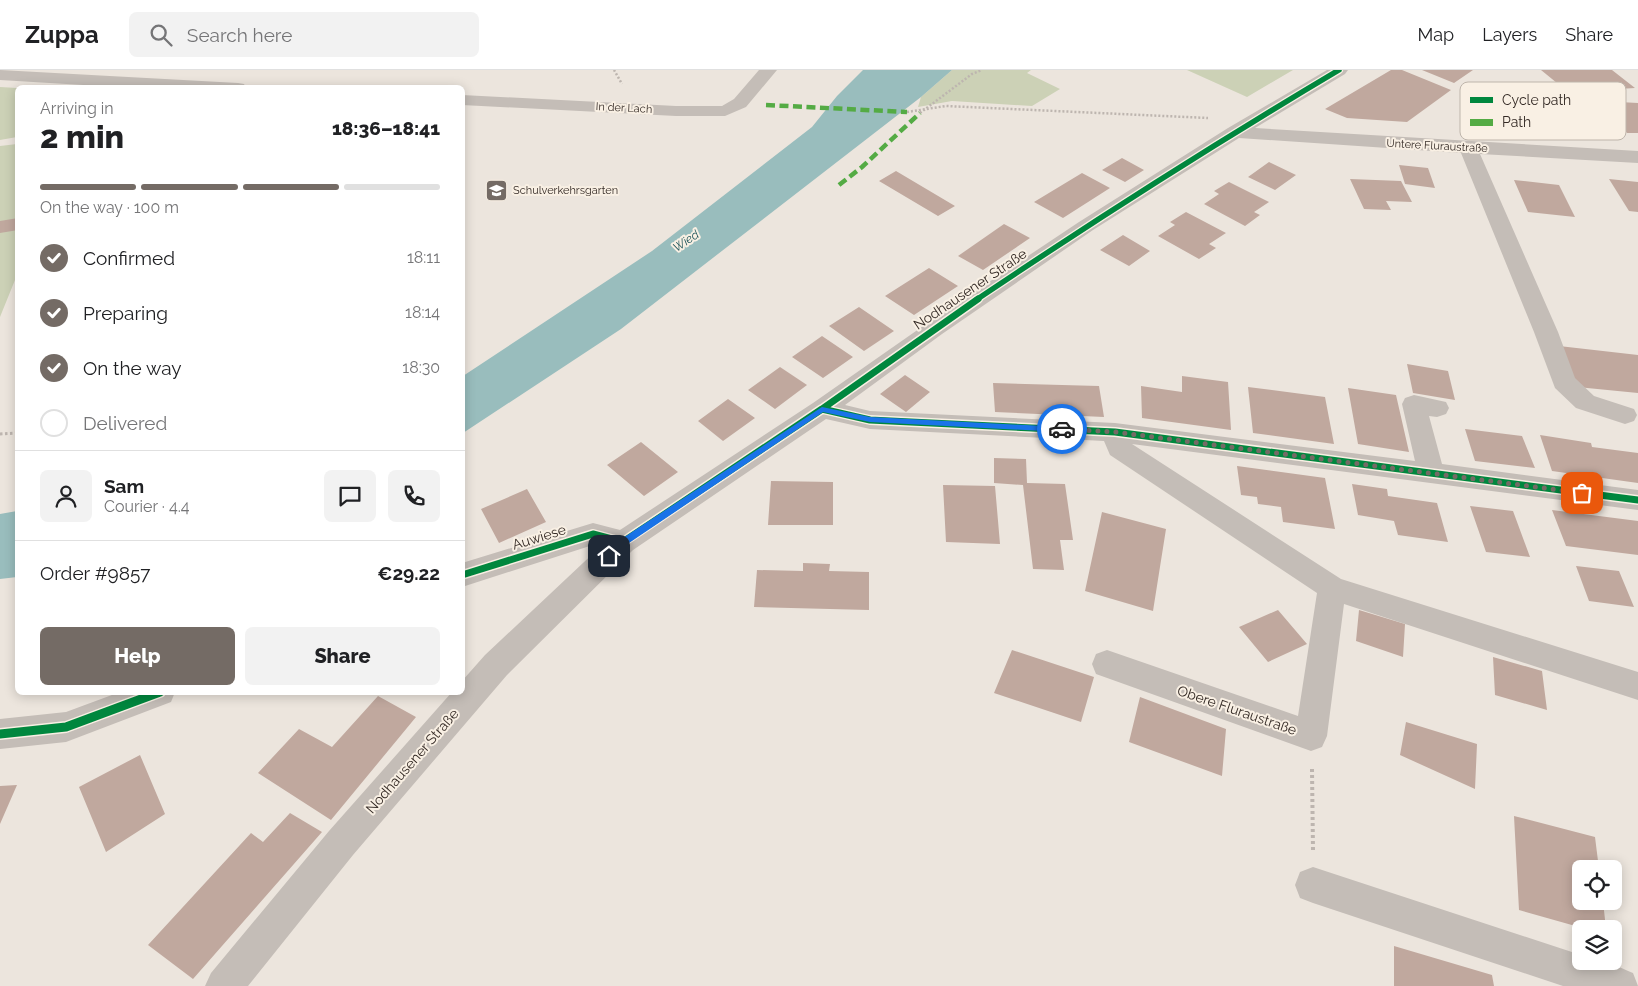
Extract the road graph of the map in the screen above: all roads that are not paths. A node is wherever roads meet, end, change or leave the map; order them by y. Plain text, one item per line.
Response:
1 (768, 70) edge
2 (1340, 70) edge
3 (0, 75) edge
4 (183, 85) edge
5 (465, 100) edge
6 (1235, 132) junction
7 (1468, 148) junction
8 (1638, 157) edge
9 (1437, 408) dead end
10 (822, 409) junction
11 (1625, 415) dead end
12 (1115, 432) junction
13 (1431, 472) junction
14 (1638, 500) edge
15 (623, 542) junction
16 (465, 574) edge
17 (1332, 588) junction
18 (1107, 664) dead end
19 (1638, 686) edge
20 (152, 695) edge
21 (0, 734) edge
22 (1313, 885) road end
23 (224, 986) edge
24 (1620, 986) edge

1 - 5 street, In der Lach
2 - 6 street, Nodhausener Straße
3 - 4 street
6 - 7 street, Untere Fluraustraße
6 - 10 street, Nodhausener Straße
7 - 8 street, Untere Fluraustraße
7 - 11 street
9 - 13 street
10 - 12 street
10 - 15 street, Nodhausener Straße
12 - 13 street
12 - 17 street
13 - 14 street
15 - 16 street, Auwiese
15 - 23 street, Nodhausener Straße
17 - 18 street, Obere Fluraustraße
17 - 19 street
20 - 21 street
22 - 24 street

